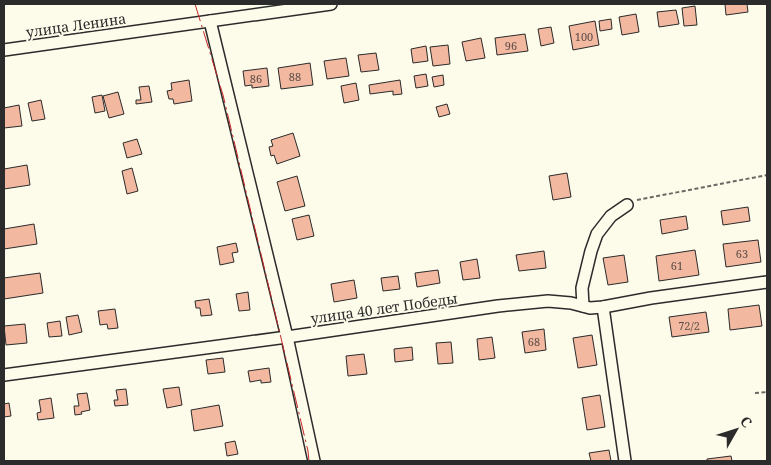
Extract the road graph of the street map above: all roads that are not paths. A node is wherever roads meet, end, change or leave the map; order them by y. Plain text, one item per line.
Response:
1 (331, 4) edge
2 (210, 21) junction
3 (4, 50) edge
4 (627, 205) road end
5 (767, 282) edge
6 (583, 306) junction
7 (603, 308) junction
8 (287, 337) junction
9 (4, 375) edge
10 (314, 461) edge
11 (625, 461) edge

1 - 2 street, улица Ленина
2 - 3 street, улица Ленина
2 - 8 street
4 - 6 street
5 - 7 street, улица 40 лет Победы
6 - 7 street, улица 40 лет Победы
6 - 8 street, улица 40 лет Победы
7 - 11 street
8 - 9 street, улица 40 лет Победы
8 - 10 street

